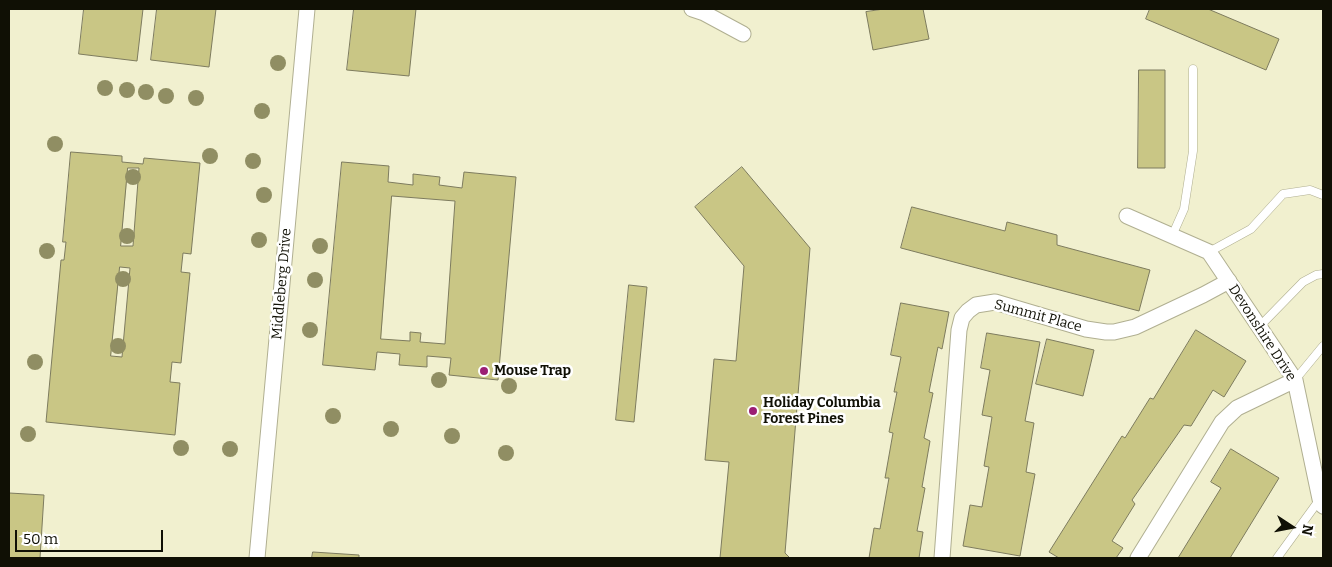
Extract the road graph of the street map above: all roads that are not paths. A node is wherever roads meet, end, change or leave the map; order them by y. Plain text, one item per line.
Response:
1 (307, 9) edge
2 (692, 9) edge
3 (744, 34) dead end
4 (1193, 69) dead end
5 (1323, 195) edge
6 (1127, 216) dead end
7 (1172, 236) junction
8 (1209, 252) junction
9 (1323, 274) edge
10 (1229, 281) junction
11 (1259, 327) junction
12 (1323, 346) edge
13 (1295, 380) junction
14 (1322, 503) edge
15 (257, 558) edge
16 (942, 558) edge
17 (1138, 558) edge
18 (1277, 558) edge

1 - 15 street, Middleberg Drive
2 - 3 street
4 - 7 lane
5 - 8 lane
6 - 7 street
7 - 8 street
8 - 10 street, Devonshire Drive
9 - 11 lane
10 - 11 street, Devonshire Drive
10 - 16 street, Summit Place
11 - 13 street, Devonshire Drive
12 - 13 lane
13 - 14 street, Devonshire Drive
13 - 17 street
14 - 18 lane

